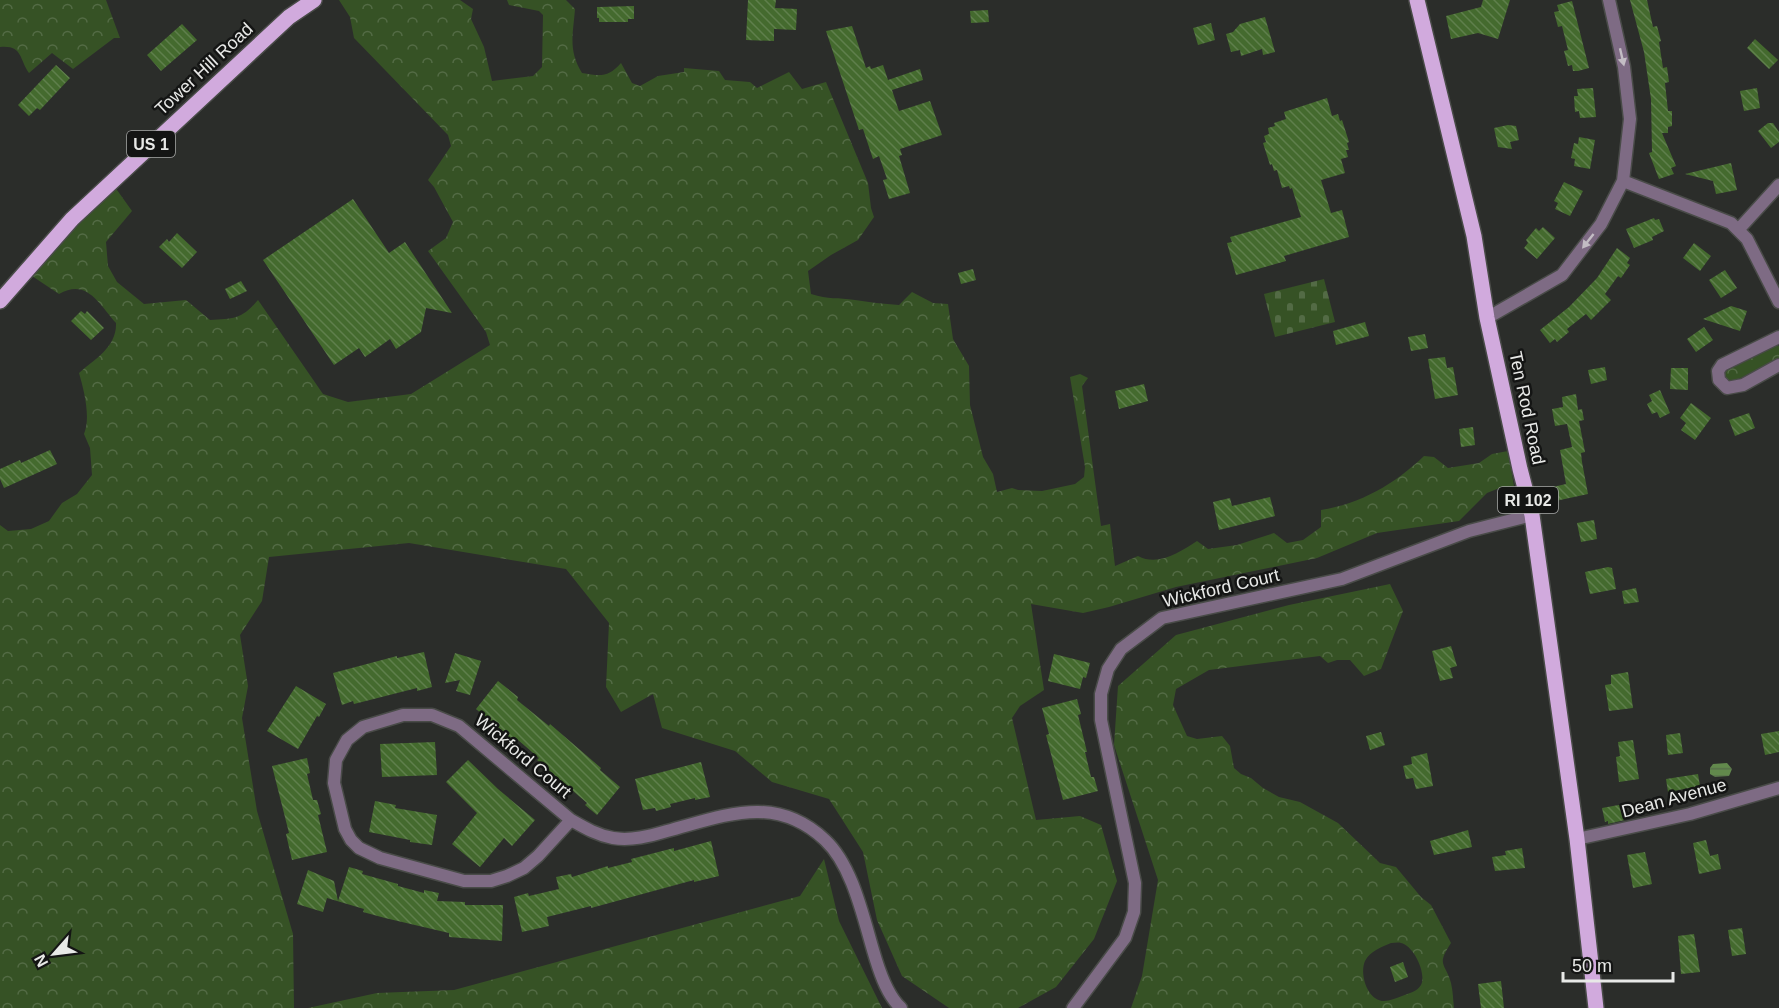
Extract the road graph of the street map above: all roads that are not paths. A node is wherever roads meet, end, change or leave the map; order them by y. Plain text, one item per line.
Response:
1 (1417, 0) edge
2 (1609, 0) edge
3 (304, 3) edge
4 (1623, 181) junction
5 (1779, 185) edge
6 (1739, 230) junction
7 (0, 301) edge
8 (1779, 302) edge
9 (1487, 318) junction
10 (1779, 337) edge
11 (1779, 365) edge
12 (1532, 515) junction
13 (1779, 788) edge
14 (571, 820) junction
15 (1577, 839) junction
16 (901, 1008) edge
17 (1073, 1008) edge
18 (1596, 1008) edge

1 - 9 main road, Ten Rod Road / RI 102
2 -> 4 street
3 - 7 main road, Tower Hill Road / US 1
4 - 6 street
4 -> 9 street
5 - 6 street
6 - 8 street
9 - 12 main road, Ten Rod Road / RI 102
10 - 11 street
12 - 15 main road, Ten Rod Road / RI 102
12 - 17 street, Wickford Court
13 - 15 street, Dean Avenue
14 - 14 street, Wickford Court
14 - 16 street, Wickford Court
15 - 18 main road, Ten Rod Road / RI 102

